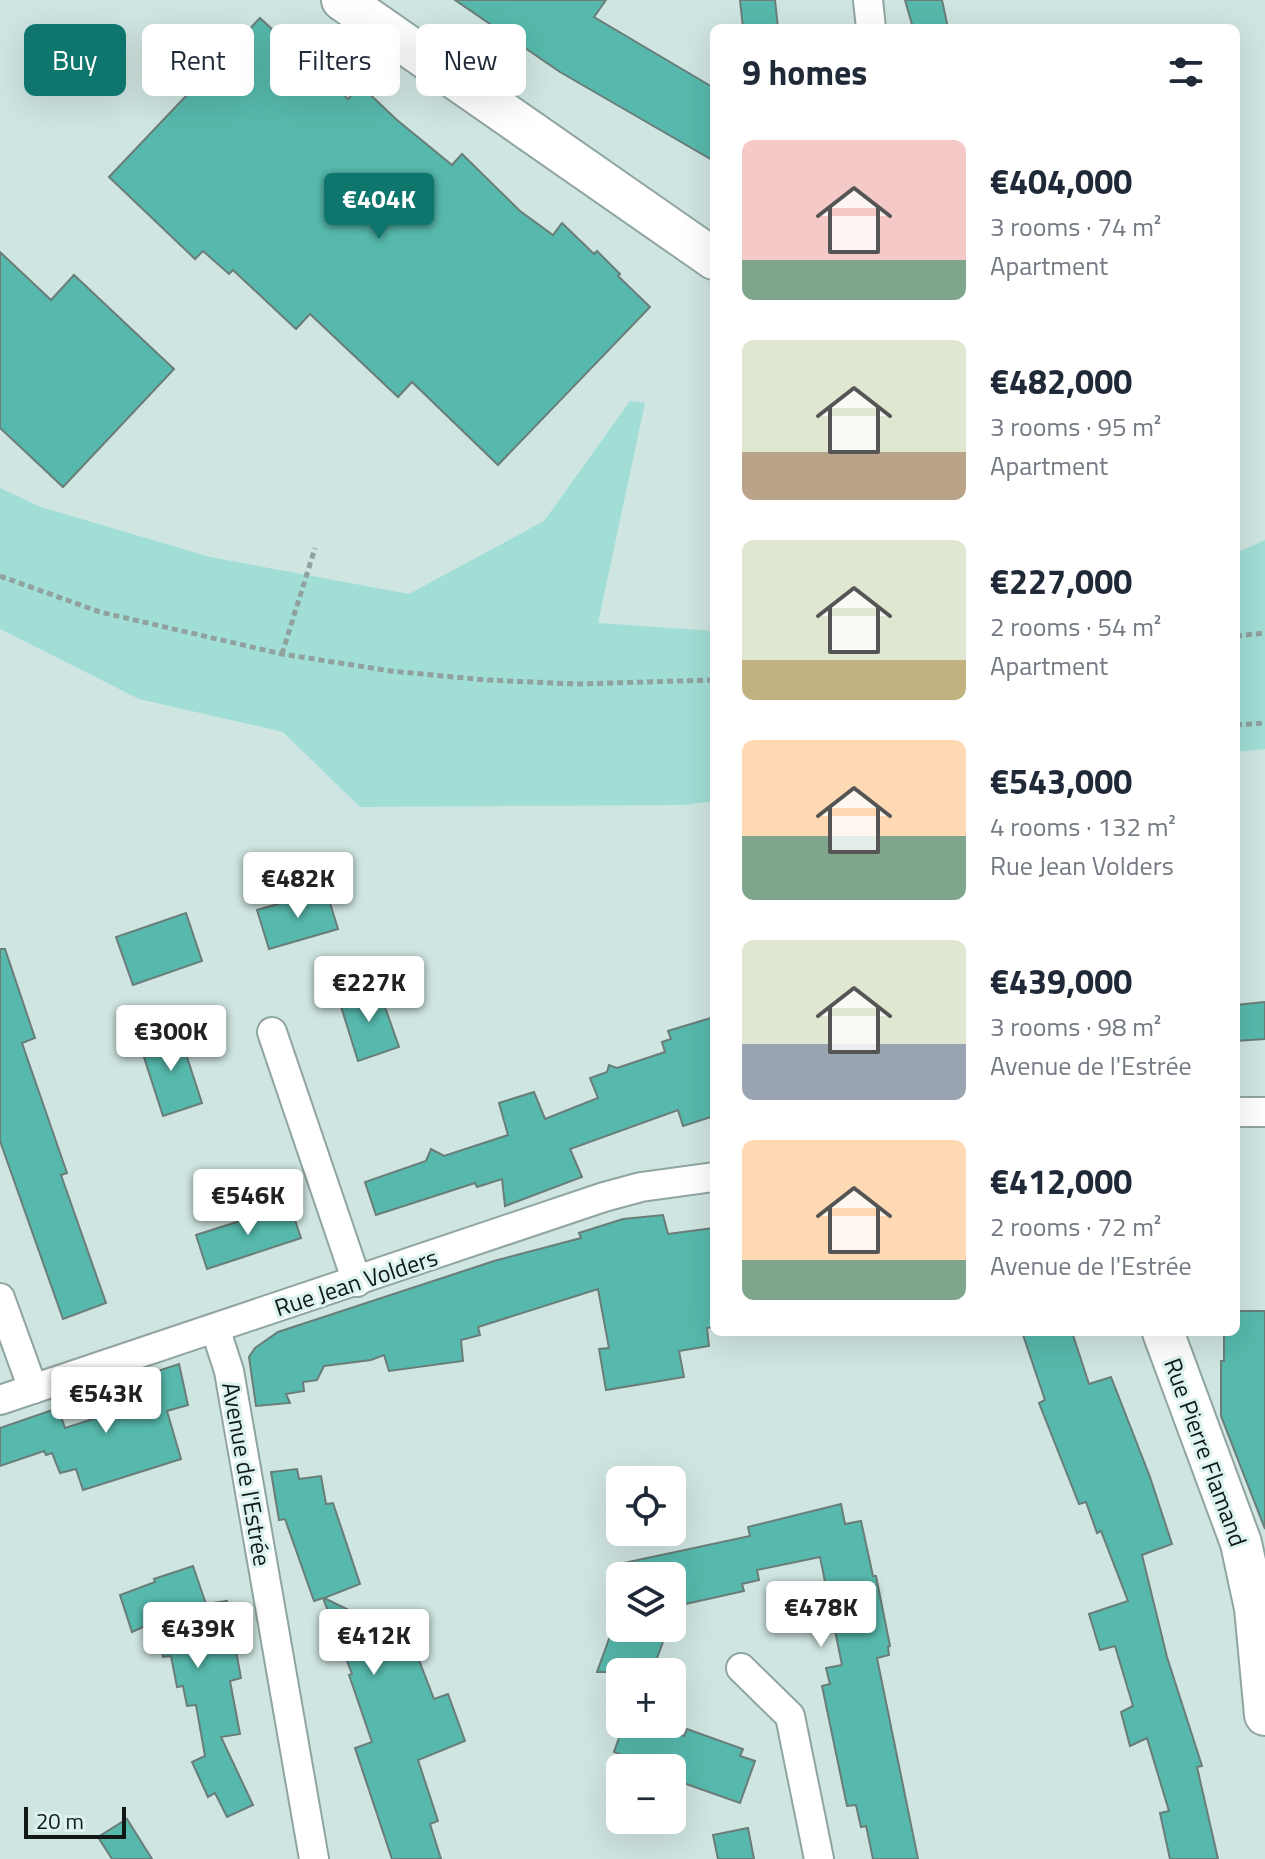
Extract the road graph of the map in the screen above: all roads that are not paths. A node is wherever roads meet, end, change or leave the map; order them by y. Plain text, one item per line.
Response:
1 (342, 0) edge
2 (868, 0) edge
3 (871, 24) edge
4 (710, 256) edge
5 (272, 1032) dead end
6 (1240, 1112) edge
7 (1265, 1112) edge
8 (710, 1178) edge
9 (357, 1282) junction
10 (0, 1298) edge
11 (215, 1328) junction
12 (1164, 1336) edge
13 (33, 1389) junction
14 (0, 1400) edge
15 (741, 1668) dead end
16 (1265, 1715) edge
17 (314, 1859) edge
18 (819, 1859) edge

1 - 4 main road
2 - 3 street
5 - 9 street
6 - 7 street
8 - 9 street, Rue Jean Volders
9 - 11 street, Rue Jean Volders
10 - 13 street
11 - 13 street, Rue Jean Volders
11 - 17 street, Avenue de l'Estrée
12 - 16 main road, Rue Pierre Flamand
13 - 14 street, Rue Jean Volders
15 - 18 street

